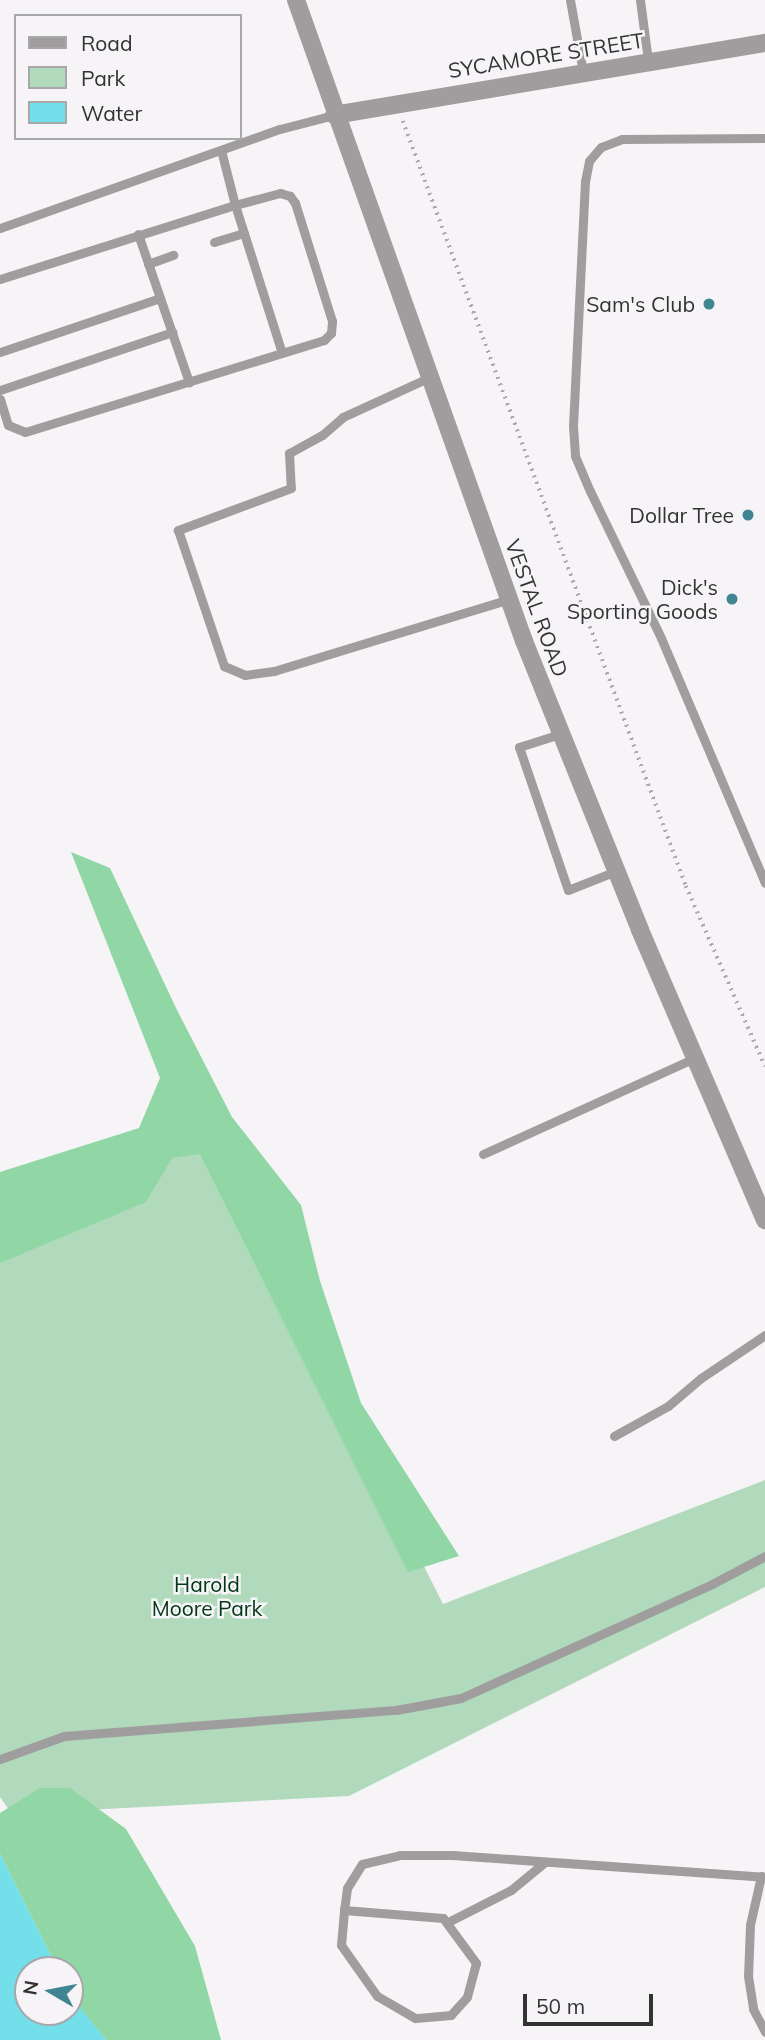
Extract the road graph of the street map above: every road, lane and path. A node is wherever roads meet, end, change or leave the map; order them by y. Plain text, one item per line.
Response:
1 (296, 0) edge
2 (570, 0) edge
3 (640, 0) edge
4 (765, 43) edge
5 (648, 61) junction
6 (583, 72) junction
7 (334, 115) junction
8 (403, 121) dead end
9 (765, 138) edge
10 (221, 150) junction
11 (236, 205) junction
12 (0, 228) edge
13 (138, 233) junction
14 (244, 233) junction
15 (214, 242) dead end
16 (173, 255) dead end
17 (148, 264) junction
18 (0, 279) edge
19 (160, 298) junction
20 (172, 332) junction
21 (0, 352) edge
22 (282, 353) junction
23 (428, 378) junction
24 (189, 382) junction
25 (0, 390) edge
26 (0, 398) edge
27 (509, 600) junction
28 (560, 734) junction
29 (615, 871) junction
30 (765, 883) edge
31 (695, 1058) junction
32 (765, 1066) edge
33 (483, 1154) dead end
34 (765, 1220) edge
35 (765, 1335) edge
36 (614, 1436) dead end
37 (765, 1556) edge
38 (0, 1759) edge
39 (545, 1862) junction
40 (763, 1877) edge
41 (344, 1910) junction
42 (447, 1922) junction
43 (765, 2032) edge

1 - 7 street, VESTAL ROAD
2 - 6 lane
3 - 5 lane
4 - 5 street, SYCAMORE STREET
5 - 6 street, SYCAMORE STREET
6 - 7 street, SYCAMORE STREET
7 - 10 lane
7 - 23 street, VESTAL ROAD
8 - 32 path
9 - 30 lane
10 - 11 lane
10 - 12 lane
11 - 13 lane
11 - 14 lane
11 - 22 lane
13 - 17 lane
13 - 18 lane
14 - 15 lane
14 - 22 lane
16 - 17 lane
17 - 19 lane
19 - 20 lane
19 - 21 lane
20 - 24 lane
20 - 25 lane
22 - 24 lane
23 - 27 street, VESTAL ROAD
23 - 27 lane
24 - 26 lane
27 - 28 street, VESTAL ROAD
28 - 29 street, VESTAL ROAD
28 - 29 lane
29 - 31 street, VESTAL ROAD
31 - 33 lane
31 - 34 street, VESTAL ROAD
35 - 36 lane
37 - 38 lane
39 - 40 lane
39 - 41 lane
39 - 42 lane
40 - 43 lane
41 - 42 lane
41 - 42 lane

